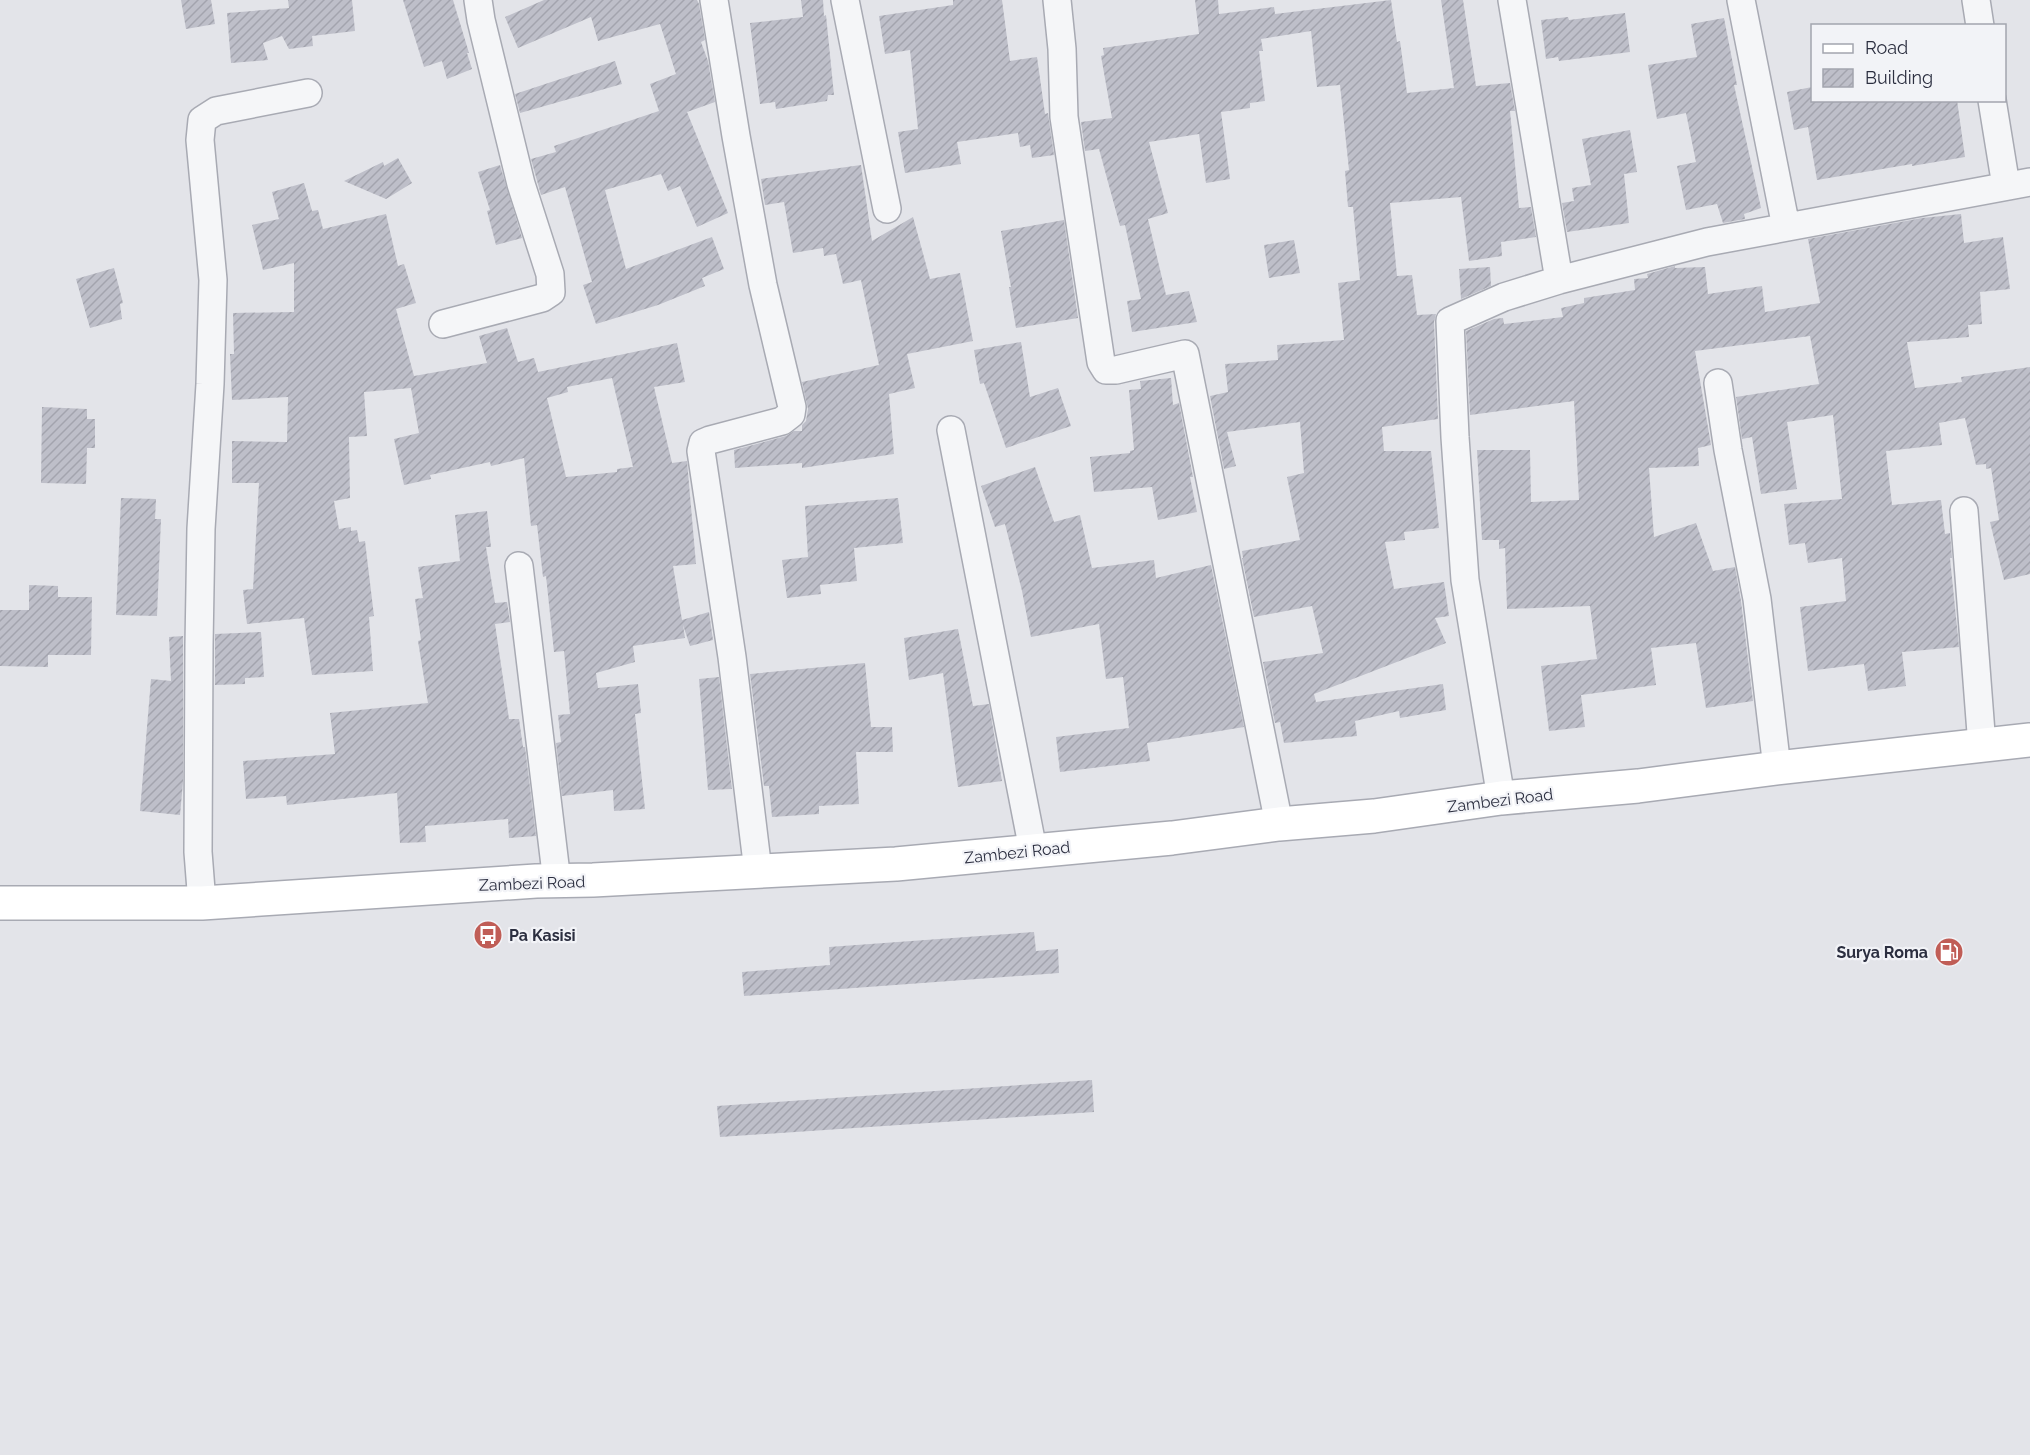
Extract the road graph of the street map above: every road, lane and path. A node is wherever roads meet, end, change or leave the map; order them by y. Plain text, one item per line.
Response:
1 (478, 0) edge
2 (714, 0) edge
3 (845, 0) edge
4 (1057, 0) edge
5 (1512, 0) edge
6 (1741, 0) edge
7 (1976, 0) edge
8 (1980, 24) edge
9 (308, 93) dead end
10 (1993, 102) edge
11 (2018, 184) edge
12 (887, 209) dead end
13 (1786, 227) junction
14 (1559, 280) junction
15 (443, 324) dead end
16 (1718, 383) dead end
17 (951, 430) dead end
18 (1964, 511) dead end
19 (519, 566) dead end
20 (2030, 740) edge
21 (1982, 746) junction
22 (1777, 768) junction
23 (1500, 798) junction
24 (1279, 825) junction
25 (1033, 850) junction
26 (758, 871) junction
27 (556, 882) junction
28 (0, 903) edge
29 (202, 903) junction

1 - 15 street
2 - 26 street
3 - 12 street
4 - 24 street
5 - 14 street
6 - 13 street
7 - 8 street
9 - 29 street
10 - 11 street
11 - 13 street
13 - 14 street
14 - 23 street
16 - 22 street
17 - 25 street
18 - 21 street
19 - 27 street
20 - 21 main road, Zambezi Road
21 - 22 main road, Zambezi Road
22 - 23 main road, Zambezi Road
23 - 24 main road, Zambezi Road
24 - 25 main road, Zambezi Road
25 - 26 main road, Zambezi Road
26 - 27 main road, Zambezi Road
27 - 29 main road, Zambezi Road
28 - 29 main road, Zambezi Road

